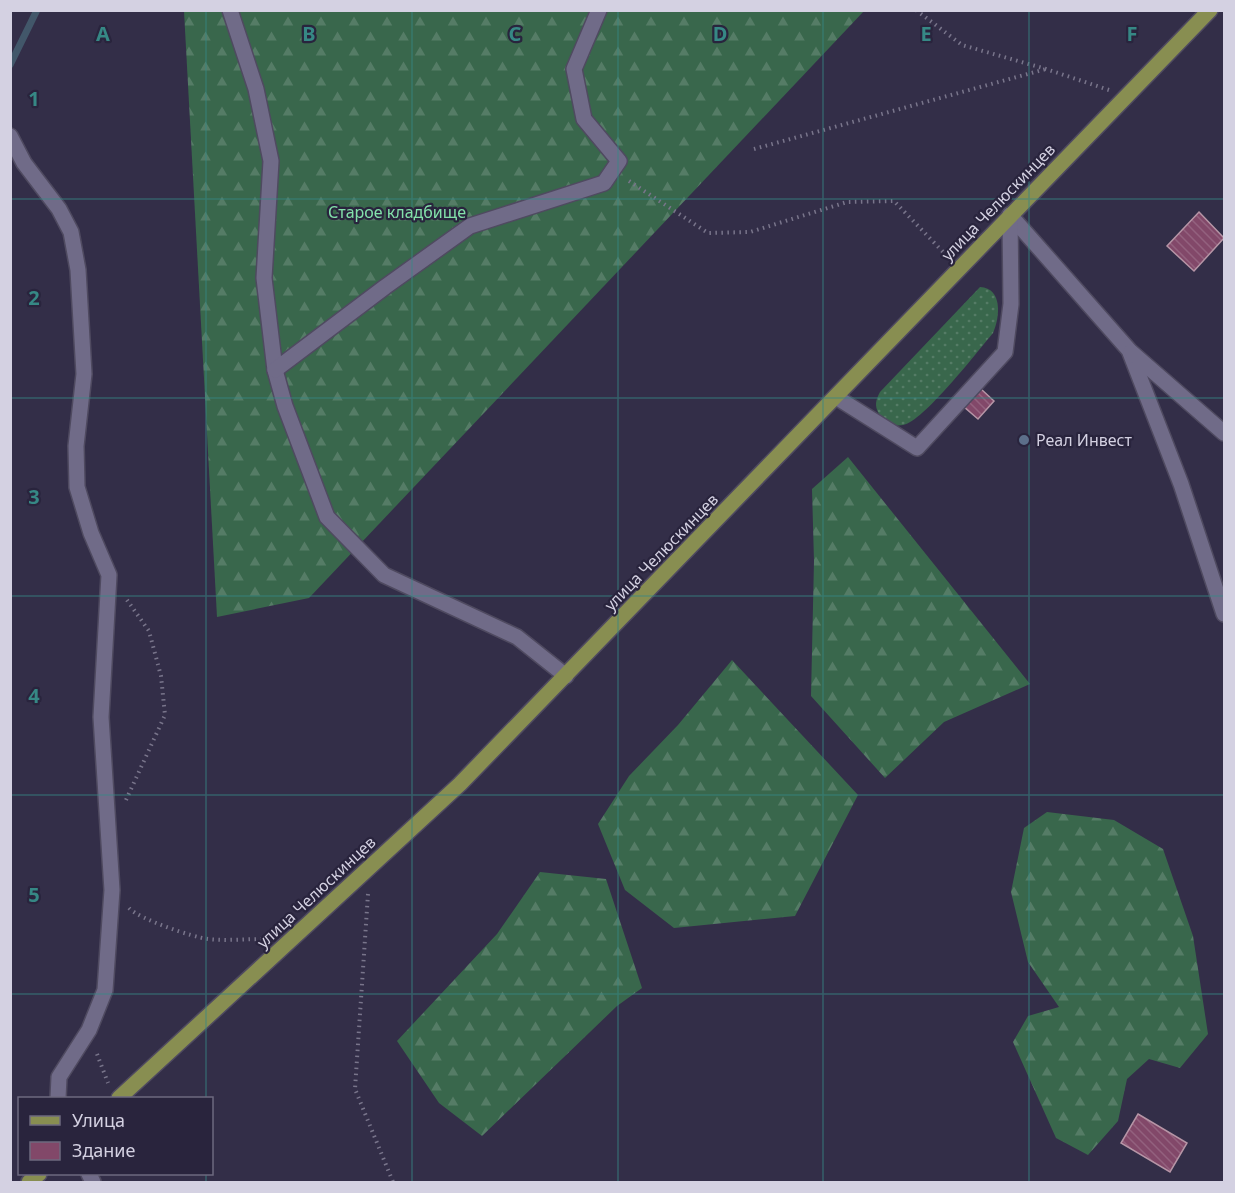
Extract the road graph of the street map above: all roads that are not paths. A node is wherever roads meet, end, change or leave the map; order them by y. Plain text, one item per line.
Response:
1 (230, 10) edge
2 (599, 10) edge
3 (1210, 10) edge
4 (10, 136) edge
5 (1010, 215) junction
6 (1129, 350) junction
7 (275, 370) junction
8 (836, 397) junction
9 (1224, 433) edge
10 (1224, 614) edge
11 (566, 676) junction
12 (114, 1094) edge
13 (58, 1097) edge

1 - 7 street
2 - 7 street
3 - 5 main road, улица Челюскинцев
4 - 13 street
5 - 6 street
5 - 8 main road, улица Челюскинцев
5 - 8 street
6 - 9 street
6 - 10 street
7 - 11 street
8 - 11 main road, улица Челюскинцев
11 - 12 main road, улица Челюскинцев

